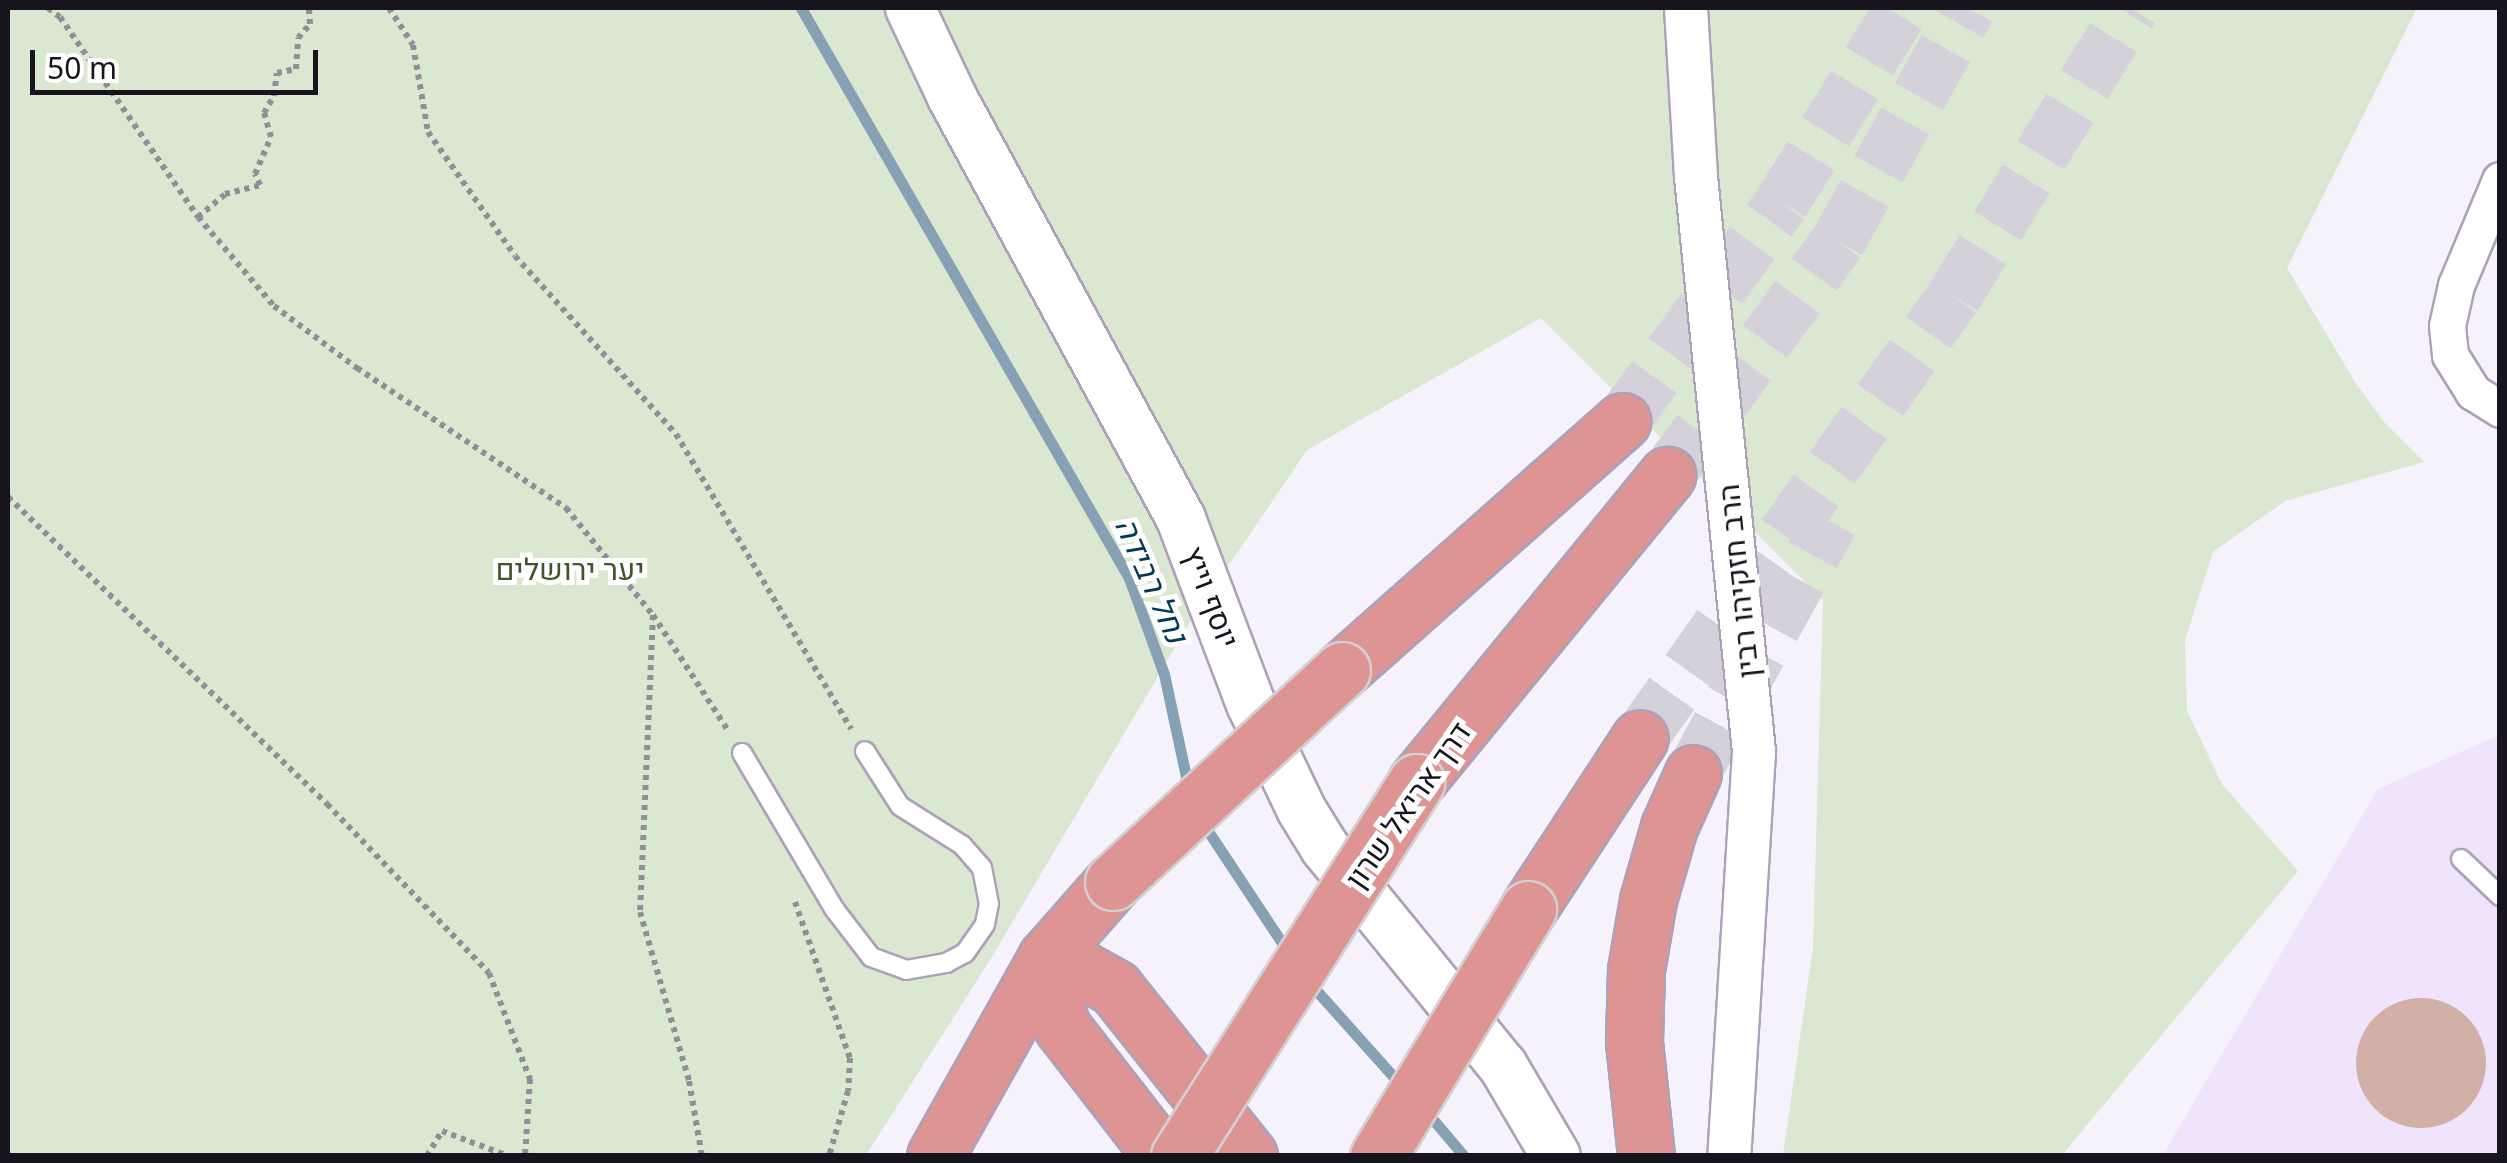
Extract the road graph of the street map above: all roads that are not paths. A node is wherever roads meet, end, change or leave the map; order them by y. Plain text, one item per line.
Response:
1 (910, 8) edge
2 (1686, 8) edge
3 (2500, 180) edge
4 (2500, 409) edge
5 (1622, 421) tunnel mouth
6 (1667, 475) tunnel mouth
7 (1640, 738) tunnel mouth
8 (865, 752) road end
9 (742, 753) road end
10 (1692, 773) tunnel mouth
11 (2461, 859) dead end
12 (2500, 896) edge
13 (1046, 958) junction
14 (935, 1156) edge
15 (1162, 1156) edge
16 (1179, 1156) edge
17 (1249, 1156) edge
18 (1378, 1156) edge
19 (1556, 1156) edge
20 (1646, 1156) edge
21 (1729, 1156) edge

1 - 19 main road, יוסף וייץ
2 - 21 street, הרב חזקיהו רבין
3 - 4 street
5 - 13 highway, bridge
6 - 16 highway, דרך אריאל שרון, bridge
7 - 18 highway, bridge
8 - 9 lane
10 - 20 highway
11 - 12 lane
13 - 14 highway
13 - 15 highway
13 - 17 highway

